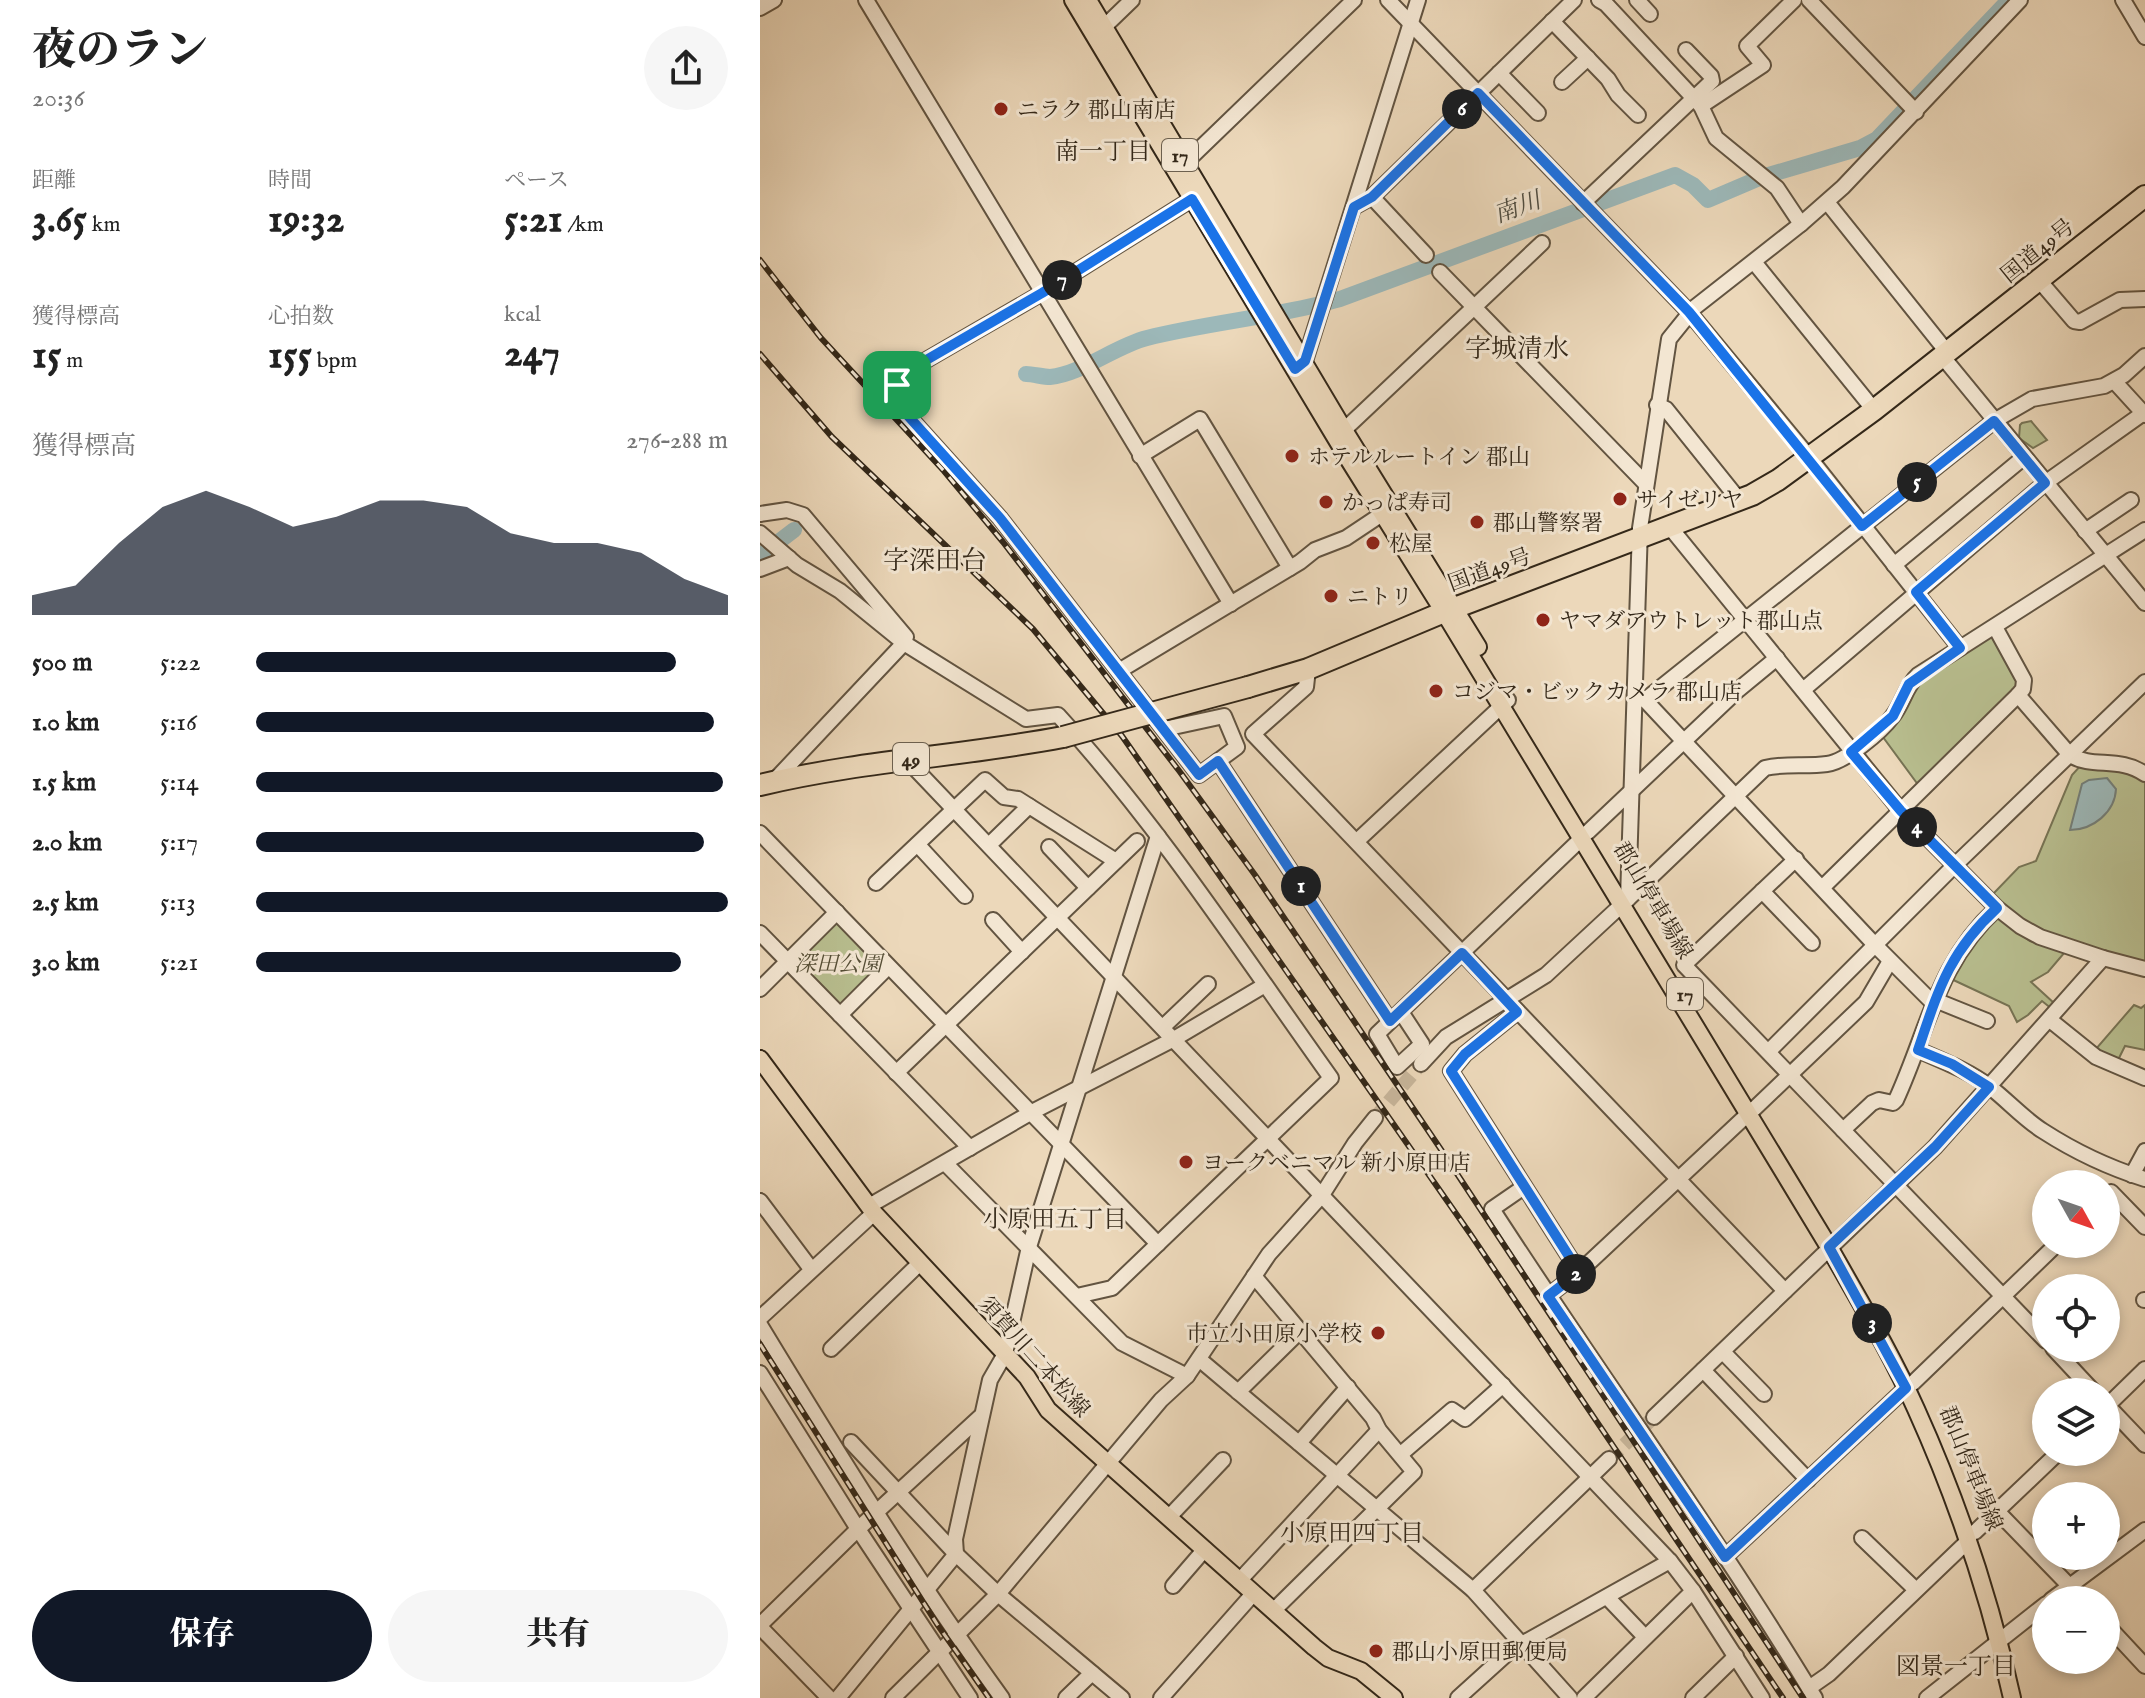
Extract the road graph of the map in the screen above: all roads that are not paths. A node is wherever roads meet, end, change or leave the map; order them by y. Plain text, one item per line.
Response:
1 (774, 0) edge
2 (866, 0) edge
3 (1073, 0) edge
4 (1088, 0) edge
5 (1132, 0) edge
6 (1354, 0) edge
7 (1388, 0) edge
8 (1418, 0) edge
9 (1574, 0) edge
10 (1637, 0) edge
11 (1794, 0) edge
12 (1809, 0) edge
13 (2123, 0) edge
14 (1605, 1) edge
15 (2019, 1) edge
16 (760, 8) edge
17 (1650, 14) dead end
18 (1552, 21) junction
19 (1411, 23) junction
20 (1104, 27) junction
21 (2145, 37) edge
22 (1686, 50) dead end
23 (1588, 58) junction
24 (1499, 73) junction
25 (1562, 82) dead end
26 (1478, 93) junction
27 (1697, 102) junction
28 (1916, 112) junction
29 (1538, 113) dead end
30 (1638, 115) dead end
31 (1185, 163) junction
32 (2145, 196) edge
33 (1372, 197) junction
34 (1192, 199) junction
35 (1827, 202) junction
36 (1583, 203) junction
37 (1354, 207) junction
38 (1801, 224) junction
39 (1542, 243) dead end
40 (1426, 255) dead end
41 (1754, 262) junction
42 (1440, 272) dead end
43 (2038, 279) junction
44 (1042, 293) junction
45 (2145, 299) edge
46 (1474, 307) junction
47 (1689, 312) junction
48 (1270, 317) junction
49 (1944, 354) junction
50 (2145, 356) edge
51 (1300, 365) junction
52 (2114, 381) junction
53 (1657, 405) junction
54 (1874, 410) junction
55 (2144, 414) edge
56 (1994, 421) junction
57 (1344, 430) junction
58 (1140, 456) junction
59 (1809, 457) junction
60 (2023, 458) junction
61 (2045, 483) junction
62 (1646, 484) junction
63 (1739, 500) junction
64 (2131, 500) dead end
65 (760, 514) edge
66 (1382, 514) junction
67 (1669, 526) junction
68 (1862, 526) junction
69 (2145, 530) edge
70 (2085, 531) junction
71 (760, 533) edge
72 (1640, 539) junction
73 (2105, 557) junction
74 (789, 558) junction
75 (1894, 565) junction
76 (1290, 568) junction
77 (760, 569) edge
78 (1916, 592) junction
79 (2145, 603) edge
80 (1231, 604) junction
81 (1450, 610) junction
82 (1745, 619) junction
83 (1995, 627) junction
84 (906, 645) junction
85 (1960, 648) junction
86 (1777, 658) junction
87 (1308, 669) junction
88 (1119, 671) junction
89 (2145, 682) edge
90 (1803, 690) junction
91 (2018, 695) junction
92 (1639, 699) junction
93 (1504, 702) junction
94 (1164, 729) junction
95 (1683, 741) junction
96 (1851, 752) junction
97 (2070, 755) junction
98 (907, 760) junction
99 (1218, 761) junction
100 (2145, 774) edge
101 (767, 783) edge
102 (1631, 791) junction
103 (1736, 798) junction
104 (1029, 806) junction
105 (954, 809) junction
106 (1901, 811) junction
107 (760, 833) edge
108 (1585, 835) junction
109 (1158, 836) junction
110 (1137, 841) dead end
111 (1357, 841) junction
112 (918, 845) junction
113 (989, 845) junction
114 (1049, 847) dead end
115 (1796, 859) junction
116 (1116, 861) junction
117 (1956, 864) junction
118 (876, 883) dead end
119 (1823, 887) junction
120 (1088, 888) junction
121 (1762, 891) junction
122 (965, 896) dead end
123 (1624, 902) junction
124 (1997, 908) junction
125 (837, 912) junction
126 (1057, 918) junction
127 (993, 920) dead end
128 (760, 933) edge
129 (1812, 943) dead end
130 (1876, 946) junction
131 (1022, 952) junction
132 (1462, 953) junction
133 (2103, 958) junction
134 (787, 961) junction
135 (1890, 961) junction
136 (888, 967) junction
137 (2145, 969) edge
138 (1113, 974) junction
139 (1208, 984) dead end
140 (1265, 985) junction
141 (760, 989) edge
142 (1934, 1002) junction
143 (1512, 1006) junction
144 (840, 1015) junction
145 (2050, 1020) junction
146 (1987, 1021) dead end
147 (945, 1025) junction
148 (1163, 1027) junction
149 (1174, 1039) junction
150 (1770, 1050) junction
151 (1918, 1050) junction
152 (760, 1059) edge
153 (1421, 1064) tunnel mouth
154 (896, 1073) junction
155 (1790, 1074) junction
156 (2145, 1078) edge
157 (1989, 1087) junction
158 (1081, 1089) junction
159 (1751, 1111) junction
160 (1032, 1112) junction
161 (1375, 1118) tunnel mouth
162 (1843, 1130) junction
163 (1267, 1140) junction
164 (1063, 1145) junction
165 (970, 1148) junction
166 (2145, 1151) edge
167 (945, 1163) junction
168 (2135, 1176) edge
169 (1680, 1179) junction
170 (1896, 1185) junction
171 (1524, 1187) junction
172 (1322, 1195) junction
173 (760, 1201) edge
174 (2120, 1205) edge
175 (871, 1209) junction
176 (2145, 1227) edge
177 (1158, 1244) junction
178 (1832, 1245) junction
179 (1029, 1247) junction
180 (2042, 1258) edge
181 (920, 1263) junction
182 (811, 1269) junction
183 (1579, 1272) junction
184 (1254, 1276) junction
185 (1785, 1291) junction
186 (1077, 1296) junction
187 (1548, 1296) junction
188 (2001, 1296) junction
189 (760, 1318) edge
190 (760, 1325) edge
191 (2032, 1327) edge
192 (1300, 1331) junction
193 (831, 1349) dead end
194 (1723, 1352) junction
195 (1005, 1354) junction
196 (1199, 1359) junction
197 (2066, 1362) edge
198 (2145, 1369) edge
199 (1703, 1370) junction
200 (760, 1373) edge
201 (1187, 1376) junction
202 (2081, 1378) edge
203 (1503, 1385) junction
204 (1910, 1385) junction
205 (1348, 1387) junction
206 (1238, 1392) junction
207 (2120, 1393) edge
208 (1764, 1394) dead end
209 (980, 1417) junction
210 (1654, 1417) tunnel mouth
211 (2120, 1419) edge
212 (1379, 1430) junction
213 (851, 1442) dead end
214 (1299, 1443) junction
215 (2145, 1445) edge
216 (1401, 1454) junction
217 (1609, 1459) tunnel mouth
218 (1223, 1460) dead end
219 (1108, 1463) junction
220 (2045, 1466) edge
221 (1339, 1477) junction
222 (1591, 1478) junction
223 (1808, 1480) junction
224 (897, 1492) junction
225 (1376, 1508) junction
226 (1998, 1512) junction
227 (875, 1514) junction
228 (1169, 1517) junction
229 (858, 1529) junction
230 (2145, 1530) edge
231 (1972, 1536) junction
232 (1862, 1538) dead end
233 (1205, 1549) junction
234 (956, 1554) junction
235 (1725, 1557) junction
236 (1670, 1561) junction
237 (1239, 1581) junction
238 (2070, 1585) joint
239 (1173, 1586) dead end
240 (1915, 1589) junction
241 (1473, 1590) junction
242 (927, 1591) junction
243 (1693, 1591) junction
244 (998, 1594) junction
245 (1253, 1594) junction
246 (1607, 1597) junction
247 (912, 1610) junction
248 (1273, 1611) junction
249 (2032, 1615) edge
250 (760, 1626) edge
251 (957, 1635) junction
252 (1645, 1637) junction
253 (2003, 1638) junction
254 (2120, 1639) edge
255 (1521, 1644) junction
256 (939, 1653) junction
257 (1736, 1656) junction
258 (2145, 1666) edge
259 (1092, 1673) junction
260 (1812, 1693) edge
261 (1931, 1697) edge
262 (829, 1698) edge
263 (838, 1698) edge
264 (893, 1698) edge
265 (970, 1698) edge
266 (1002, 1698) edge
267 (1066, 1698) edge
268 (1122, 1698) edge
269 (1161, 1698) edge
270 (1394, 1698) edge
271 (1458, 1698) edge
272 (1570, 1698) edge
273 (1584, 1698) edge
274 (1693, 1698) edge
275 (1762, 1698) edge
276 (1915, 1698) edge
277 (2012, 1698) edge
278 (2021, 1698) edge

1 - 16 street
2 - 44 street
3 - 34 main road, 郡山停車場線 / 17
4 - 20 main road, 郡山停車場線 / 17
5 - 20 street
6 - 31 street
7 - 19 street
8 - 19 street
9 - 18 street
10 - 17 street
11 - 27 street
12 - 28 street
13 - 21 street
14 - 27 street
15 - 28 street
18 - 23 street
18 - 24 street
19 - 26 street
19 - 37 street
20 - 31 main road, 郡山停車場線 / 17
22 - 27 street
23 - 25 street
23 - 30 street
24 - 26 street
24 - 29 street
26 - 33 street
26 - 36 street
27 - 36 street
27 - 38 street
28 - 35 street
31 - 48 main road, 郡山停車場線 / 17
32 - 43 highway, 国道49号 / 49
33 - 37 street
33 - 40 street
34 - 44 street
34 - 48 main road, 郡山停車場線 / 17
35 - 38 street
35 - 49 street
36 - 47 street
37 - 51 street
38 - 41 street
39 - 46 street
41 - 47 street
41 - 54 street
42 - 46 street
43 - 45 street
43 - 49 highway, 国道49号 / 49
44 - 58 street
44 - 88 street
46 - 57 street
46 - 62 street
47 - 53 street
47 - 59 street
48 - 51 main road, 郡山停車場線 / 17
49 - 54 highway, 国道49号 / 49
49 - 56 street
50 - 52 street
51 - 57 main road, 郡山停車場線 / 17
51 - 66 main road, 郡山停車場線 / 17
52 - 55 street
52 - 56 street
53 - 62 street
53 - 63 street
54 - 59 highway, 国道49号 / 49
55 - 61 street
56 - 60 street
56 - 68 street
57 - 81 main road, 郡山停車場線 / 17
58 - 76 street
58 - 80 street
59 - 63 highway, 国道49号 / 49
59 - 68 street
60 - 61 street
60 - 75 street
61 - 70 street
61 - 78 street
62 - 72 street
63 - 67 highway, 国道49号 / 49
64 - 70 street
65 - 84 street
66 - 76 street
66 - 81 main road, 郡山停車場線 / 17
67 - 72 highway, 国道49号 / 49
67 - 82 street
68 - 75 street
68 - 82 street
69 - 73 street
70 - 73 street
71 - 74 street
72 - 81 highway, 国道49号 / 49
72 - 92 street
73 - 79 street
73 - 83 street
74 - 77 street
74 - 84 street
75 - 78 street
76 - 80 street
78 - 85 street
78 - 90 street
80 - 88 street
81 - 87 highway, 国道49号 / 49
81 - 93 main road, 郡山停車場線 / 17
82 - 86 street
82 - 92 street
83 - 85 street
83 - 91 street
84 - 101 street
84 - 109 street
85 - 96 street
86 - 90 street
86 - 95 street
87 - 98 highway, 国道49号 / 49, bridge
87 - 111 street
88 - 94 street
89 - 97 street
90 - 96 street
91 - 97 street
91 - 106 street
92 - 95 street
92 - 102 street
93 - 108 main road, 郡山停車場線 / 17
93 - 111 street
94 - 99 street
94 - 99 street
95 - 102 street
95 - 103 street
96 - 103 street
96 - 106 street
97 - 100 street
97 - 117 street
98 - 101 highway, 国道49号 / 49
98 - 105 street
99 - 132 street
102 - 108 street
102 - 123 street
103 - 115 street
103 - 123 street
104 - 105 street
104 - 113 street
104 - 116 street
105 - 112 street
105 - 113 street
106 - 117 street
106 - 119 street
107 - 125 street
108 - 123 main road, 郡山停車場線 / 17
108 - 132 street
109 - 138 street
109 - 140 street
110 - 116 street
111 - 132 street
112 - 118 street
112 - 122 street
113 - 126 street
114 - 120 street
115 - 119 street
115 - 121 street
116 - 120 street
117 - 124 street
117 - 130 street
119 - 130 street
120 - 126 street
121 - 129 street
121 - 150 street
123 - 143 street
123 - 159 main road, 郡山停車場線 / 17
124 - 133 street
124 - 142 street
125 - 134 street
125 - 136 street
126 - 131 street
126 - 138 street
127 - 131 street
128 - 134 street
130 - 135 street
130 - 150 street
131 - 147 street
132 - 143 street
133 - 137 street
133 - 145 street
134 - 141 street
134 - 144 street
135 - 142 street
135 - 155 street
136 - 144 street
136 - 147 street
138 - 148 street
138 - 158 street
139 - 148 street
140 - 149 street
140 - 163 street
142 - 146 street
142 - 151 street
143 - 153 street
143 - 169 street
143 - 171 street
144 - 154 street
145 - 156 street
145 - 157 street
147 - 154 street
147 - 160 street
148 - 149 street
149 - 158 street
149 - 163 street
150 - 155 street
151 - 157 street
151 - 162 street
152 - 175 main road, 須賀川二本松線
154 - 165 street
155 - 159 street
155 - 162 street
157 - 168 street
157 - 170 street
158 - 160 street
158 - 164 street
159 - 169 street
159 - 178 main road, 郡山停車場線 / 17
160 - 164 street
160 - 165 street
161 - 172 street
162 - 170 street
163 - 172 street
163 - 177 street
164 - 177 street
164 - 179 street
165 - 167 street
166 - 168 street
167 - 175 street
167 - 179 street
169 - 183 street
169 - 185 street
170 - 178 street
170 - 188 street
171 - 183 street
171 - 187 street
172 - 184 street
172 - 203 street
173 - 182 street
174 - 176 street
175 - 181 main road, 須賀川二本松線
175 - 182 street
177 - 186 street
178 - 185 street
178 - 204 main road, 郡山停車場線 / 17
179 - 186 street
179 - 195 street
180 - 188 street
181 - 193 street
181 - 195 main road, 須賀川二本松線
182 - 189 street
183 - 187 street
184 - 192 street
184 - 196 street
185 - 194 street
186 - 201 street
187 - 235 street
188 - 191 street
188 - 204 street
190 - 227 street
192 - 205 street
192 - 206 street
194 - 199 street
194 - 208 street
195 - 209 street
195 - 219 main road, 須賀川二本松線
196 - 201 street
196 - 206 street
197 - 202 street
198 - 207 street
199 - 210 street
199 - 223 street
200 - 229 street
201 - 219 street
203 - 216 street
203 - 222 street
204 - 223 street
204 - 231 main road, 郡山停車場線 / 17
205 - 212 street
205 - 214 street
206 - 214 street
209 - 224 street
209 - 234 street
211 - 215 street
212 - 216 street
212 - 221 street
213 - 224 street
214 - 221 street
216 - 225 street
217 - 222 street
218 - 228 street
219 - 228 main road, 須賀川二本松線
219 - 244 street
220 - 226 street
221 - 225 street
221 - 237 street
222 - 236 street
222 - 241 street
223 - 235 street
224 - 227 street
224 - 234 street
225 - 241 street
225 - 248 street
226 - 231 street
226 - 238 street
227 - 229 street
227 - 242 street
228 - 233 main road, 須賀川二本松線
229 - 247 street
229 - 250 street
230 - 238 street
231 - 240 street
231 - 253 main road, 郡山停車場線 / 17
232 - 240 street
233 - 237 main road, 須賀川二本松線
233 - 239 street
234 - 242 street
234 - 244 street
235 - 260 street
236 - 243 street
236 - 246 street
237 - 245 main road, 須賀川二本松線
240 - 260 street
241 - 255 street
242 - 247 street
242 - 251 street
243 - 252 street
243 - 257 street
244 - 251 street
244 - 259 street
245 - 248 main road, 須賀川二本松線
245 - 269 street
246 - 252 street
246 - 255 street
247 - 256 street
247 - 263 street
248 - 270 main road, 須賀川二本松線
249 - 253 street
250 - 262 street
251 - 256 street
251 - 266 street
252 - 273 street
253 - 261 street
253 - 277 main road, 郡山停車場線 / 17
253 - 278 main road, 郡山停車場線 / 17
254 - 258 street
255 - 271 street
255 - 272 street
256 - 264 street
256 - 265 street
257 - 274 street
257 - 275 street
259 - 267 street
259 - 268 street
261 - 276 street

